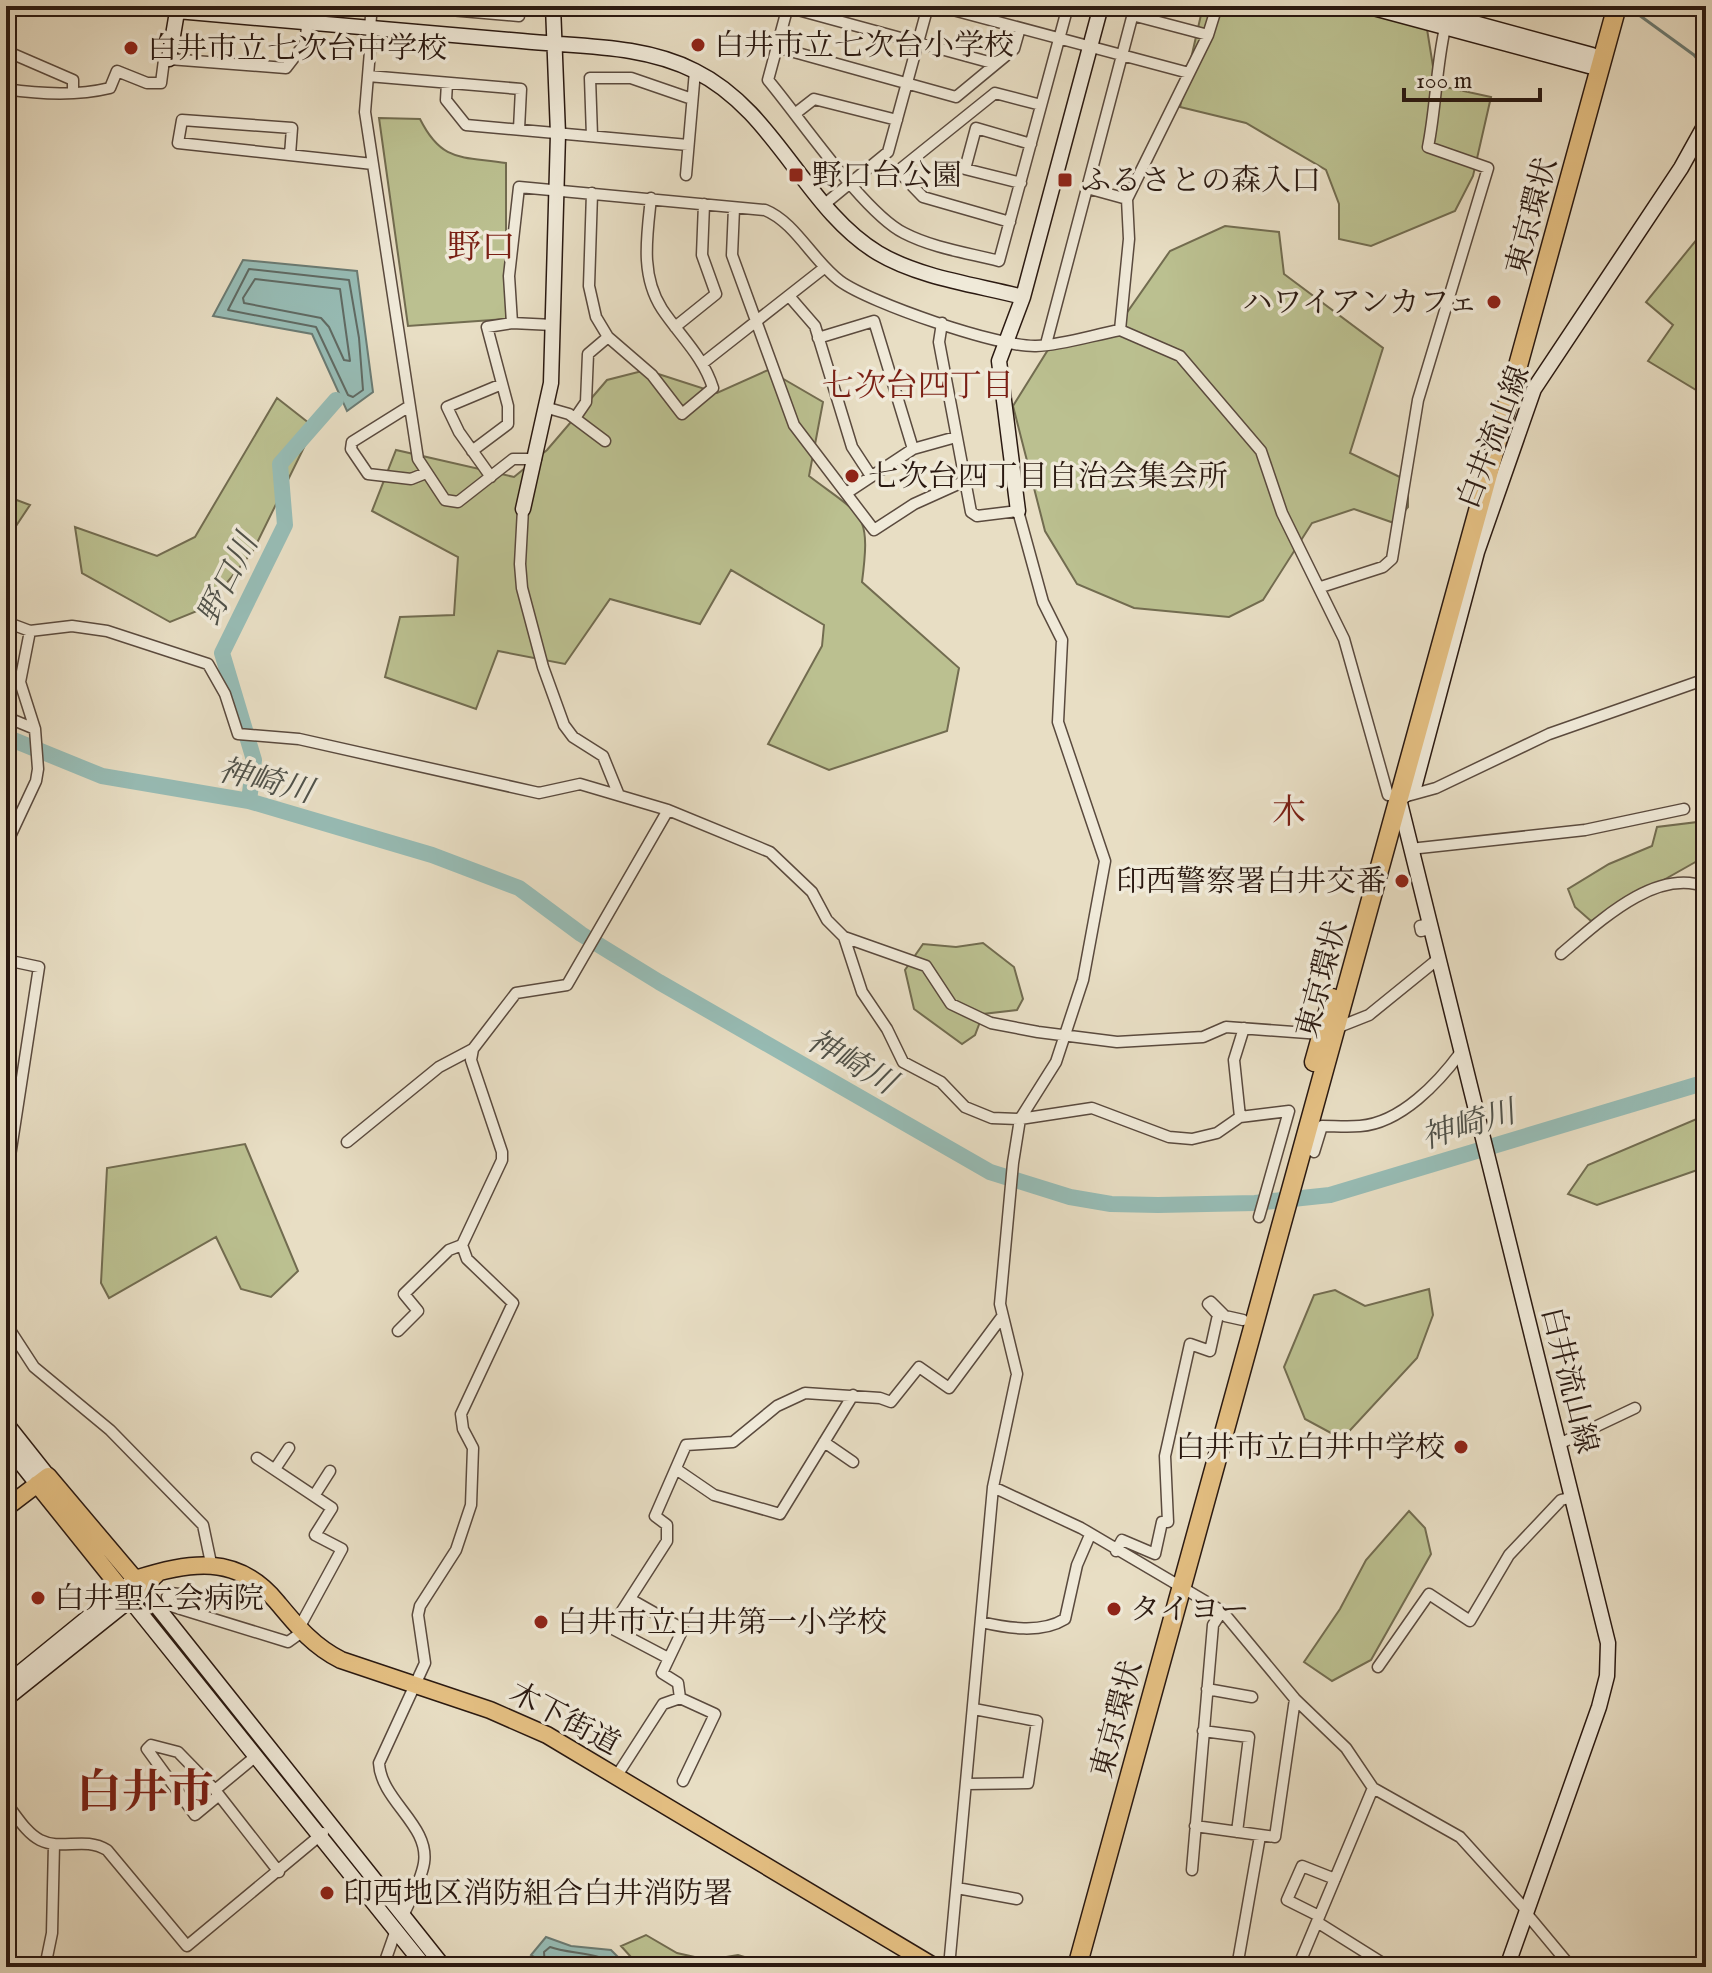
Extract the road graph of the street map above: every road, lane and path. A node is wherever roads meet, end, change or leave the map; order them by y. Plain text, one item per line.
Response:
1 (372, 6) edge
2 (404, 6) edge
3 (519, 6) edge
4 (553, 6) edge
5 (928, 6) edge
6 (938, 6) edge
7 (1068, 6) edge
8 (1101, 6) edge
9 (1217, 6) edge
10 (1366, 6) edge
11 (1412, 6) edge
12 (1604, 6) edge
13 (1617, 6) edge
14 (788, 7) edge
15 (178, 8) edge
16 (464, 9) edge
17 (1134, 10) edge
18 (307, 22) junction
19 (371, 27) junction
20 (1020, 28) junction
21 (1445, 28) junction
22 (1208, 35) junction
23 (1060, 37) junction
24 (918, 42) junction
25 (555, 45) junction
26 (1090, 46) junction
27 (776, 47) junction
28 (6, 51) edge
29 (1122, 55) junction
30 (169, 59) junction
31 (1594, 62) junction
32 (996, 64) junction
33 (695, 71) junction
34 (1189, 73) junction
35 (368, 76) junction
36 (447, 83) junction
37 (907, 83) junction
38 (6, 89) edge
39 (73, 91) junction
40 (692, 99) junction
41 (1041, 105) junction
42 (796, 113) junction
43 (897, 120) junction
44 (1706, 123) edge
45 (519, 129) junction
46 (558, 134) junction
47 (592, 136) junction
48 (1031, 144) junction
49 (688, 145) junction
50 (290, 155) junction
51 (373, 164) junction
52 (686, 175) dead end
53 (851, 183) junction
54 (1021, 183) junction
55 (1087, 188) junction
56 (557, 190) junction
57 (592, 193) junction
58 (651, 198) junction
59 (1127, 199) junction
60 (826, 203) junction
61 (704, 204) junction
62 (734, 208) junction
63 (1010, 222) junction
64 (824, 268) junction
65 (789, 296) junction
66 (1023, 297) junction
67 (758, 320) junction
68 (512, 323) junction
69 (942, 323) junction
70 (553, 325) junction
71 (675, 327) junction
72 (1120, 330) junction
73 (608, 337) junction
74 (818, 338) junction
75 (1008, 340) junction
76 (1046, 344) junction
77 (703, 363) junction
78 (1512, 371) junction
79 (1538, 379) junction
80 (502, 384) junction
81 (408, 407) junction
82 (548, 408) junction
83 (575, 418) junction
84 (956, 437) junction
85 (605, 441) dead end
86 (913, 449) junction
87 (472, 451) junction
88 (536, 459) junction
89 (426, 473) junction
90 (871, 476) junction
91 (491, 477) junction
92 (965, 481) junction
93 (848, 492) junction
94 (523, 509) joint
95 (1018, 511) junction
96 (1321, 587) junction
97 (6, 622) edge
98 (30, 631) junction
99 (1706, 679) edge
100 (6, 717) edge
101 (35, 729) junction
102 (618, 793) junction
103 (1393, 797) junction
104 (1684, 809) dead end
105 (668, 810) junction
106 (6, 845) edge
107 (1410, 849) junction
108 (1706, 887) edge
109 (844, 937) junction
110 (1561, 954) dead end
111 (1438, 959) junction
112 (6, 960) edge
113 (1244, 1028) junction
114 (1329, 1032) junction
115 (1065, 1034) junction
116 (473, 1049) junction
117 (1461, 1052) junction
118 (1240, 1117) junction
119 (1020, 1119) junction
120 (347, 1142) dead end
121 (1314, 1152) dead end
122 (6, 1182) edge
123 (1280, 1187) junction
124 (1271, 1217) junction
125 (462, 1245) junction
126 (1001, 1318) junction
127 (1243, 1320) junction
128 (6, 1324) edge
129 (398, 1331) dead end
130 (853, 1395) junction
131 (1635, 1408) dead end
132 (6, 1423) edge
133 (824, 1442) junction
134 (1559, 1444) junction
135 (6, 1445) edge
136 (289, 1448) dead end
137 (257, 1458) dead end
138 (853, 1462) dead end
139 (275, 1469) junction
140 (676, 1469) junction
141 (330, 1471) dead end
142 (42, 1480) junction
143 (993, 1487) junction
144 (314, 1496) junction
145 (1573, 1497) junction
146 (6, 1508) edge
147 (1090, 1535) junction
148 (1116, 1551) junction
149 (211, 1563) junction
150 (1176, 1586) junction
151 (132, 1590) junction
152 (630, 1599) junction
153 (1222, 1611) junction
154 (203, 1615) dead end
155 (981, 1622) junction
156 (300, 1630) junction
157 (668, 1658) junction
158 (1378, 1667) dead end
159 (6, 1684) edge
160 (416, 1685) junction
161 (1207, 1689) junction
162 (1252, 1697) dead end
163 (680, 1698) junction
164 (6, 1699) edge
165 (1295, 1699) junction
166 (974, 1709) junction
167 (1203, 1731) junction
168 (256, 1756) junction
169 (616, 1777) junction
170 (683, 1781) dead end
171 (967, 1784) junction
172 (1373, 1788) junction
173 (217, 1793) junction
174 (6, 1803) edge
175 (1195, 1826) junction
176 (325, 1831) junction
177 (1237, 1832) junction
178 (1260, 1836) junction
179 (54, 1844) junction
180 (1192, 1870) dead end
181 (279, 1872) junction
182 (1335, 1879) junction
183 (957, 1888) junction
184 (1017, 1899) dead end
185 (1527, 1912) junction
186 (403, 1916) junction
187 (1318, 1919) junction
188 (396, 1930) junction
189 (1384, 1964) dead end
190 (45, 1967) edge
191 (383, 1967) edge
192 (425, 1967) edge
193 (444, 1967) edge
194 (935, 1967) edge
195 (949, 1967) edge
196 (1065, 1967) edge
197 (1077, 1967) edge
198 (1237, 1967) edge
199 (1298, 1967) edge
200 (1507, 1967) edge
201 (1571, 1967) edge

1 - 19 street
2 - 16 street
3 - 16 street
4 - 25 main road
5 - 24 street
6 - 20 street
7 - 23 street
8 - 26 main road
9 - 22 street
10 - 21 main road
11 - 31 main road
12 - 31 highway, 東京環状
13 - 31 highway, 東京環状
14 - 24 street
14 - 27 street
15 - 18 main road
15 - 30 main road
17 - 22 street
17 - 29 street
18 - 19 main road
18 - 30 street
19 - 25 main road
19 - 35 street
20 - 23 street
20 - 32 street
21 - 31 main road
21 - 96 street
22 - 34 street
23 - 26 street
23 - 41 street
24 - 32 street
24 - 37 street
25 - 33 main road
25 - 46 main road
26 - 29 street
26 - 66 main road
27 - 37 street
27 - 42 street
28 - 39 street
29 - 34 street
29 - 55 street
30 - 39 street
31 - 78 highway, 東京環状
32 - 37 street
33 - 40 street
33 - 60 main road
34 - 59 street
35 - 36 street
35 - 51 street
36 - 45 street
36 - 45 street
37 - 43 street
38 - 39 street
40 - 47 street
40 - 49 street
41 - 48 street
41 - 63 street
42 - 43 street
42 - 53 street
43 - 53 street
44 - 79 main road, 白井流山線
45 - 46 street
46 - 47 street
46 - 56 main road
47 - 49 street
48 - 54 street
48 - 54 street
49 - 52 street
50 - 50 street
50 - 51 street
51 - 81 street
53 - 60 street
53 - 63 street
54 - 63 street
55 - 59 street
55 - 76 street
56 - 57 street
56 - 68 street
56 - 70 main road
57 - 58 street
57 - 73 street
58 - 61 street
58 - 71 street
59 - 72 street
60 - 66 main road
61 - 62 street
61 - 71 street
62 - 64 street
62 - 67 street
64 - 65 street
64 - 69 street
65 - 67 street
65 - 74 street
66 - 75 main road
67 - 77 street
67 - 93 street
68 - 70 street
68 - 80 street
69 - 75 street
69 - 84 street
70 - 82 main road
71 - 77 street
72 - 76 street
72 - 96 street
73 - 77 street
73 - 83 street
74 - 86 street
74 - 90 street
75 - 76 street
75 - 95 main road
78 - 79 main road
78 - 103 highway, 東京環状
79 - 103 main road, 白井流山線
80 - 87 street
80 - 87 street
81 - 89 street
81 - 89 street
82 - 83 street
82 - 88 main road
83 - 85 street
84 - 86 street
84 - 92 street
86 - 90 street
87 - 91 street
88 - 91 street
88 - 94 main road
89 - 91 street
90 - 93 street
92 - 93 street
92 - 95 street
94 - 102 street
95 - 115 street
96 - 103 street
97 - 98 street
98 - 101 street
98 - 102 street
99 - 103 street
100 - 101 street
101 - 106 street
102 - 105 street
103 - 107 main road, 白井流山線
103 - 114 highway, 東京環状
104 - 107 street
105 - 109 street
105 - 116 street
107 - 111 main road, 白井流山線
108 - 110 street
109 - 115 street
109 - 119 street
111 - 114 street
111 - 117 main road, 白井流山線
112 - 122 street
113 - 114 street
113 - 115 street
113 - 118 street
114 - 123 highway, 東京環状
115 - 119 street
116 - 120 street
116 - 125 street
117 - 121 street
117 - 134 main road, 白井流山線
118 - 119 street
118 - 123 street
119 - 126 street
123 - 124 highway, 東京環状
124 - 127 highway, 東京環状
124 - 150 highway, 東京環状
125 - 129 street
125 - 160 street
126 - 130 street
126 - 143 street
127 - 148 street
127 - 150 highway, 東京環状
128 - 149 street
130 - 133 street
130 - 140 street
131 - 134 street
132 - 142 main road
133 - 138 street
133 - 140 street
134 - 145 main road, 白井流山線
135 - 142 main road
136 - 139 street
137 - 139 street
139 - 144 street
140 - 152 street
141 - 144 street
142 - 146 main road
142 - 151 main road
143 - 147 street
143 - 155 street
144 - 156 street
145 - 158 street
145 - 185 main road, 白井流山線
147 - 148 street
147 - 155 street
148 - 150 street
149 - 151 main road
149 - 156 main road, 木下街道
150 - 153 street
150 - 196 highway, 東京環状
150 - 197 highway, 東京環状
151 - 159 main road
151 - 164 main road
151 - 168 main road
151 - 176 main road
152 - 157 street
152 - 157 street
153 - 161 street
153 - 165 street
154 - 156 street
155 - 166 street
156 - 160 main road, 木下街道
157 - 163 street
160 - 169 main road, 木下街道
160 - 186 street
161 - 162 street
161 - 167 street
163 - 169 street
163 - 170 street
165 - 172 street
165 - 178 street
166 - 171 street
166 - 171 street
167 - 175 street
167 - 177 street
168 - 173 street
168 - 176 main road
169 - 194 main road, 木下街道
171 - 183 street
172 - 182 street
172 - 185 street
173 - 173 street
173 - 181 street
174 - 179 street
175 - 177 street
175 - 180 street
176 - 181 street
176 - 186 main road
176 - 188 main road
177 - 178 street
178 - 198 street
179 - 181 street
179 - 190 street
182 - 187 street
182 - 187 street
183 - 184 street
183 - 195 street
185 - 200 main road, 白井流山線
185 - 201 street
186 - 193 main road
187 - 189 street
187 - 199 street
188 - 191 street
188 - 192 main road

